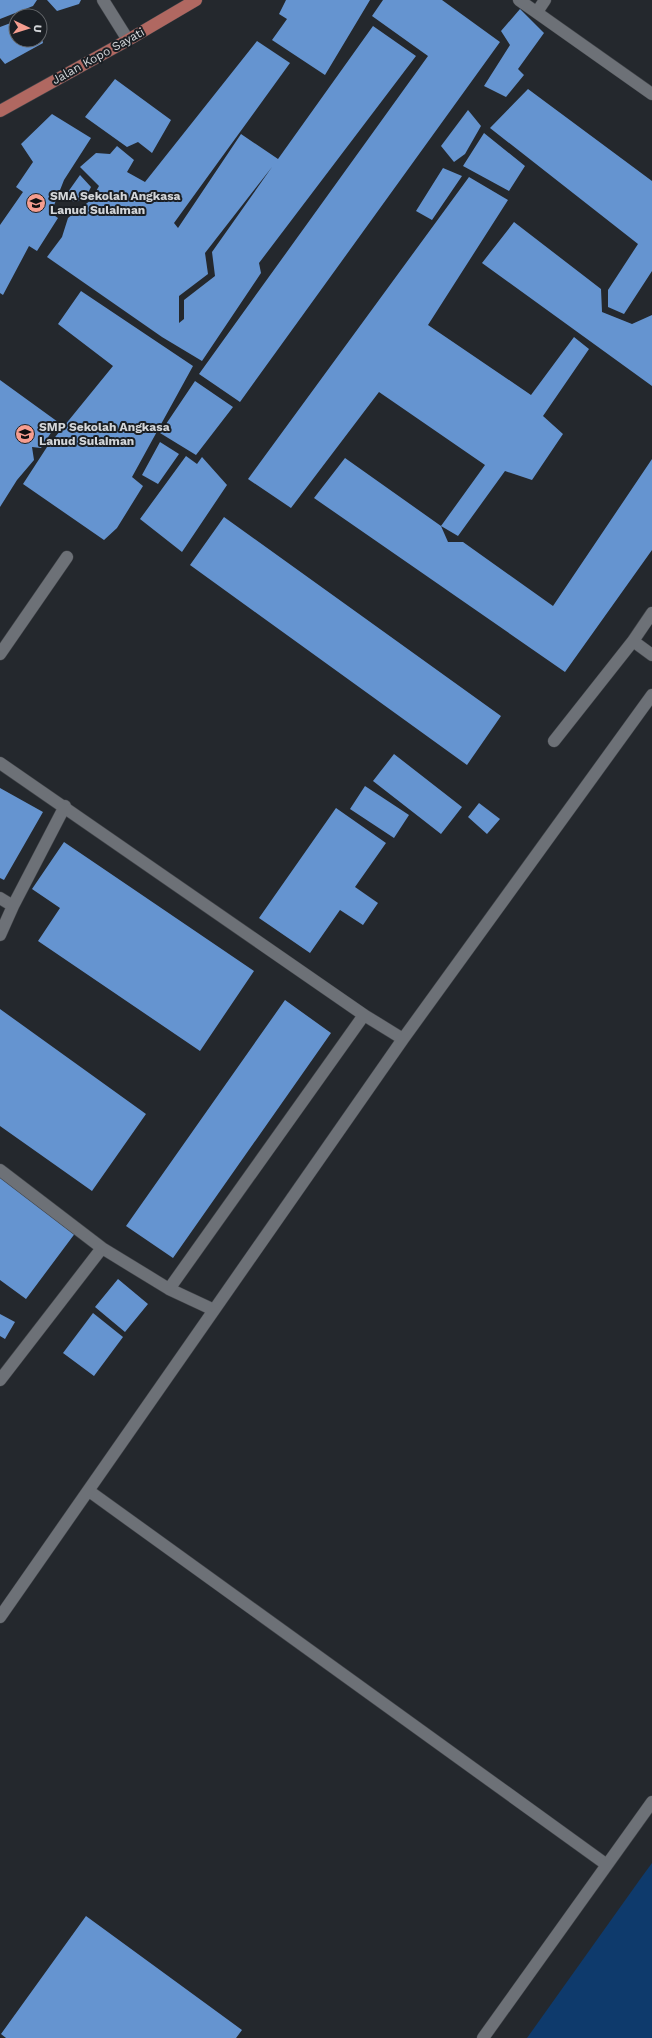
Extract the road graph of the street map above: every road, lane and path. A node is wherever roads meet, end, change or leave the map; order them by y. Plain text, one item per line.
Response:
1 (103, 0) edge
2 (196, 0) edge
3 (519, 0) edge
4 (545, 0) edge
5 (537, 12) junction
6 (128, 40) junction
7 (652, 94) edge
8 (0, 111) edge
9 (67, 557) dead end
10 (652, 613) edge
11 (633, 641) junction
12 (0, 654) edge
13 (652, 655) edge
14 (652, 695) edge
15 (554, 741) dead end
16 (0, 763) edge
17 (65, 806) junction
18 (0, 898) edge
19 (13, 906) junction
20 (0, 935) edge
21 (364, 1015) junction
22 (403, 1039) junction
23 (0, 1170) edge
24 (102, 1248) junction
25 (169, 1288) junction
26 (214, 1310) junction
27 (0, 1380) edge
28 (89, 1491) junction
29 (0, 1617) edge
30 (652, 1802) edge
31 (607, 1865) junction
32 (483, 2038) edge

1 - 6 street
2 - 6 main road, Jalan Kopo Sayati
3 - 5 street
4 - 5 street
5 - 7 street
6 - 8 main road, Jalan Kopo Sayati
9 - 12 street
10 - 11 street
11 - 13 street
11 - 15 street
14 - 22 street
16 - 17 street
17 - 19 street
17 - 21 street
18 - 19 street
19 - 20 street
21 - 22 street
21 - 25 street
22 - 26 street
23 - 24 street
24 - 25 street
24 - 27 street
25 - 26 street
26 - 28 street
28 - 29 street
28 - 31 street
30 - 31 street
31 - 32 street

